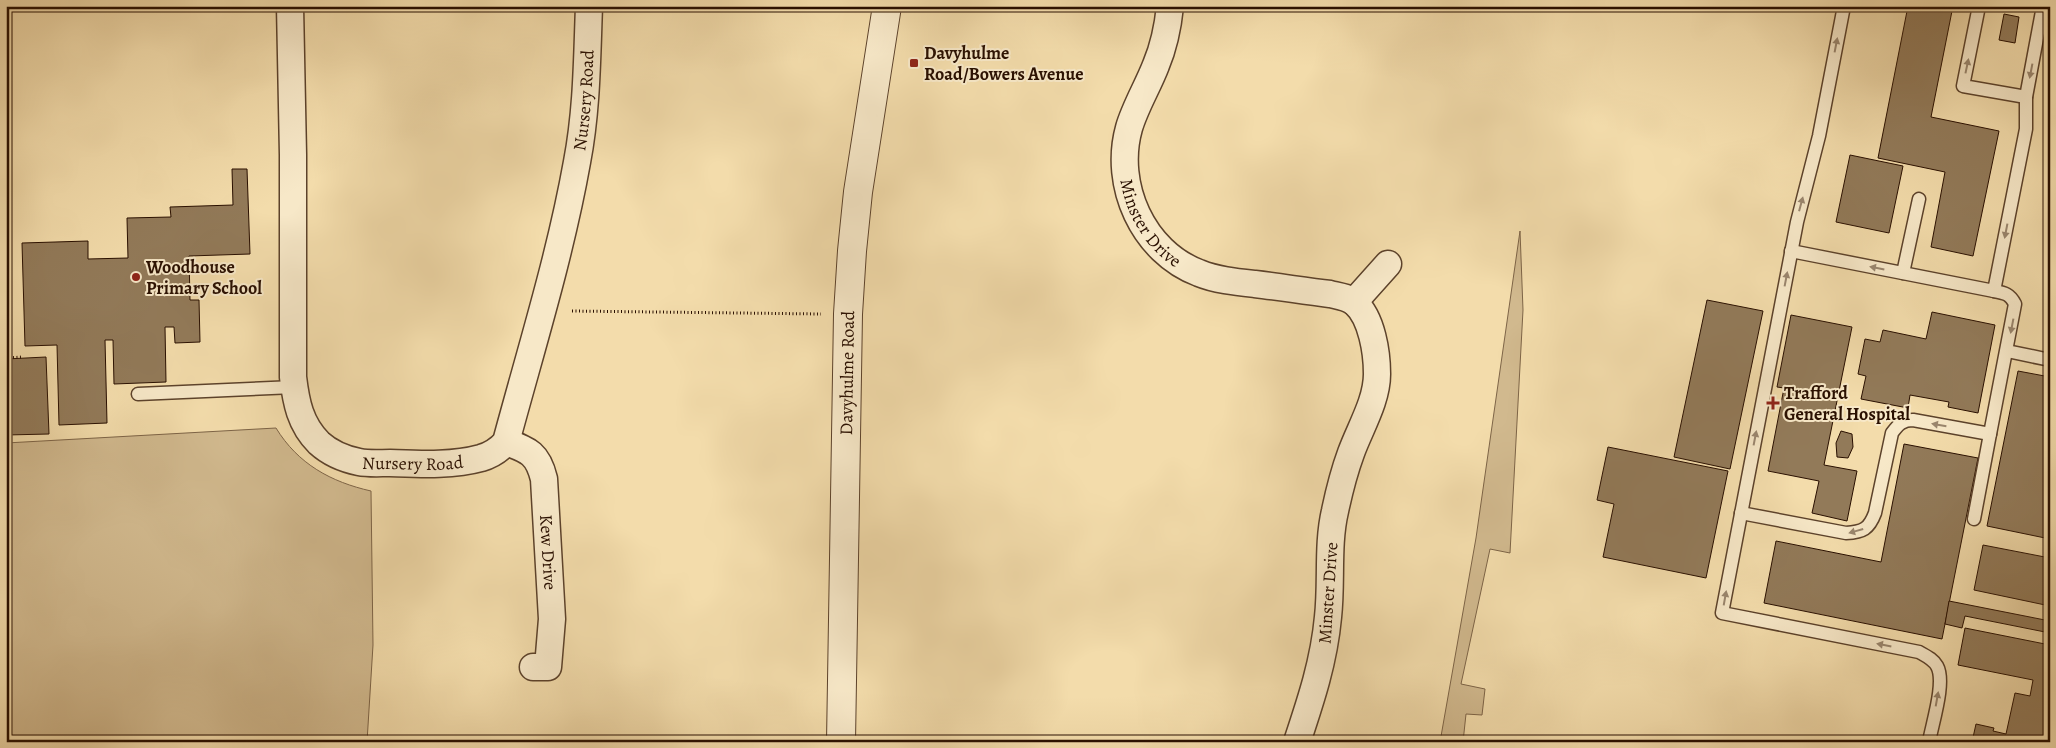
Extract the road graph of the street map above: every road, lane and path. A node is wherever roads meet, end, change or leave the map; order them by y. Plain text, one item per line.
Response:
1 (290, 6) edge
2 (589, 6) edge
3 (887, 6) edge
4 (1170, 6) edge
5 (1844, 6) edge
6 (1979, 6) edge
7 (2043, 6) edge
8 (2026, 97) junction
9 (1919, 199) dead end
10 (1791, 251) junction
11 (1388, 264) dead end
12 (1903, 273) junction
13 (1994, 291) junction
14 (1354, 302) junction
15 (541, 310) junction
16 (848, 314) junction
17 (2007, 351) junction
18 (23, 357) dead end
19 (6, 358) edge
20 (2050, 360) edge
21 (294, 387) junction
22 (138, 394) dead end
23 (1990, 434) junction
24 (506, 442) junction
25 (1741, 512) junction
26 (1974, 519) dead end
27 (533, 667) dead end
28 (840, 742) edge
29 (1297, 742) edge
30 (1929, 742) edge

1 - 21 street, Nursery Road
2 - 15 street, Nursery Road
3 - 16 street, Davyhulme Road
4 - 14 street, Minster Drive
10 -> 5 lane
8 -> 6 lane
7 -> 8 lane
8 -> 13 lane
9 - 12 lane
12 -> 10 lane
25 -> 10 lane
11 - 14 street
12 - 13 lane
13 -> 17 lane
14 - 29 street, Minster Drive
15 - 16 path
15 - 24 street, Nursery Road
16 - 28 street, Davyhulme Road
17 - 20 lane
17 - 23 lane
18 - 19 path
21 - 22 lane
21 - 24 street, Nursery Road
23 -> 25 lane
23 - 26 lane
24 - 27 street, Kew Drive
30 -> 25 lane

